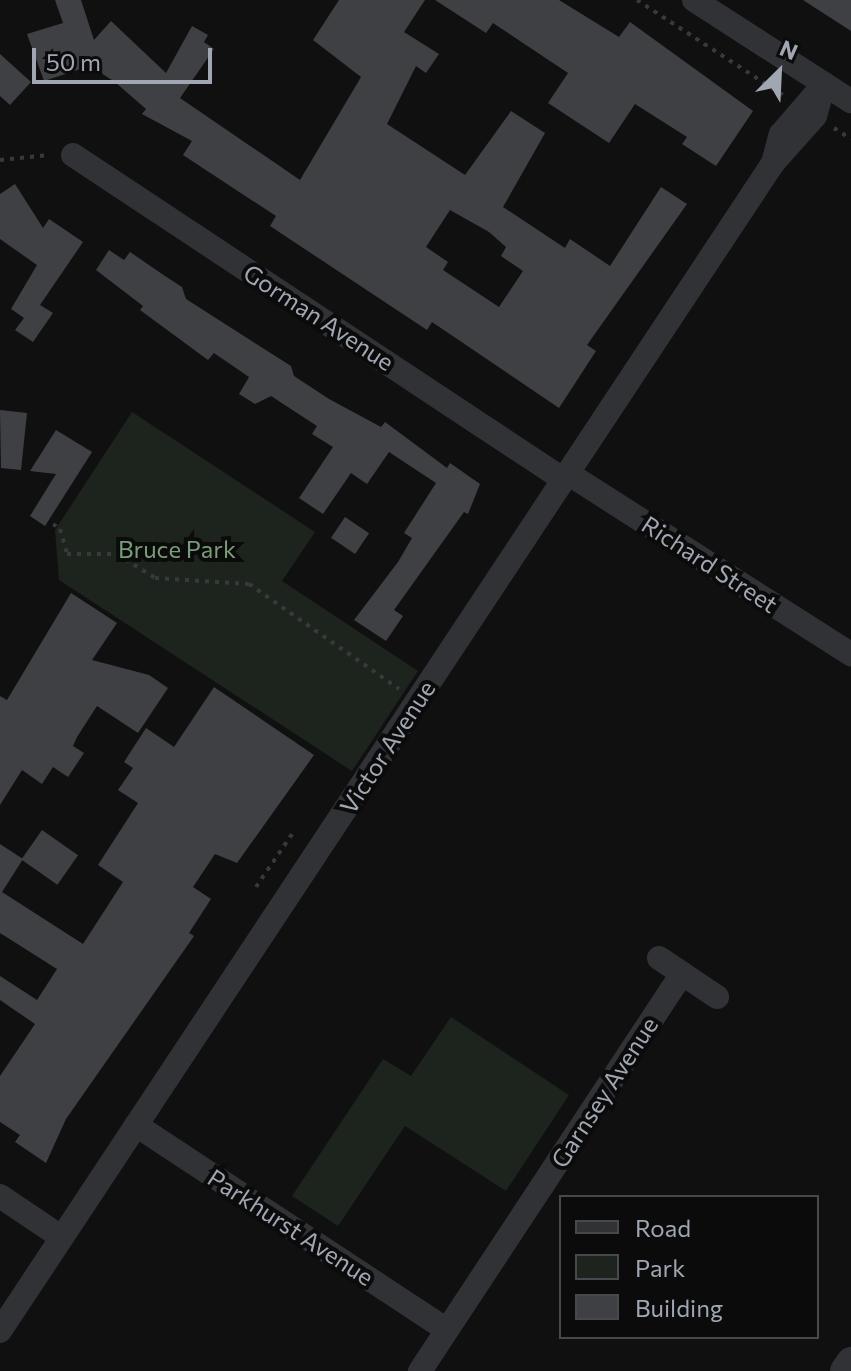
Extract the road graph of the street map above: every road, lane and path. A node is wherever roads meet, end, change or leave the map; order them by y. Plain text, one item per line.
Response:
1 (637, 0) edge
2 (694, 0) edge
3 (824, 84) junction
4 (851, 101) edge
5 (808, 111) junction
6 (851, 139) edge
7 (73, 155) joint
8 (0, 160) edge
9 (566, 477) junction
10 (53, 524) dead end
11 (851, 654) edge
12 (417, 701) junction
13 (292, 834) dead end
14 (256, 887) dead end
15 (659, 958) dead end
16 (682, 974) junction
17 (717, 997) dead end
18 (136, 1125) junction
19 (0, 1196) edge
20 (61, 1237) junction
21 (447, 1330) junction
22 (0, 1331) edge
23 (851, 1362) edge
24 (420, 1371) edge
25 (845, 1371) edge

1 - 5 path
2 - 3 street
3 - 4 street
3 - 5 street, Victor Avenue
5 - 6 path
5 - 9 street, Victor Avenue
7 - 8 path
7 - 9 street, Gorman Avenue
9 - 11 street, Richard Street
9 - 12 street, Victor Avenue
10 - 12 path
12 - 18 street, Victor Avenue
13 - 14 path
15 - 16 street
16 - 17 street
16 - 21 street, Garnsey Avenue
18 - 20 street, Victor Avenue
18 - 21 street, Parkhurst Avenue
19 - 20 street
20 - 22 street, Victor Avenue
21 - 24 street, Garnsey Avenue
23 - 25 street

